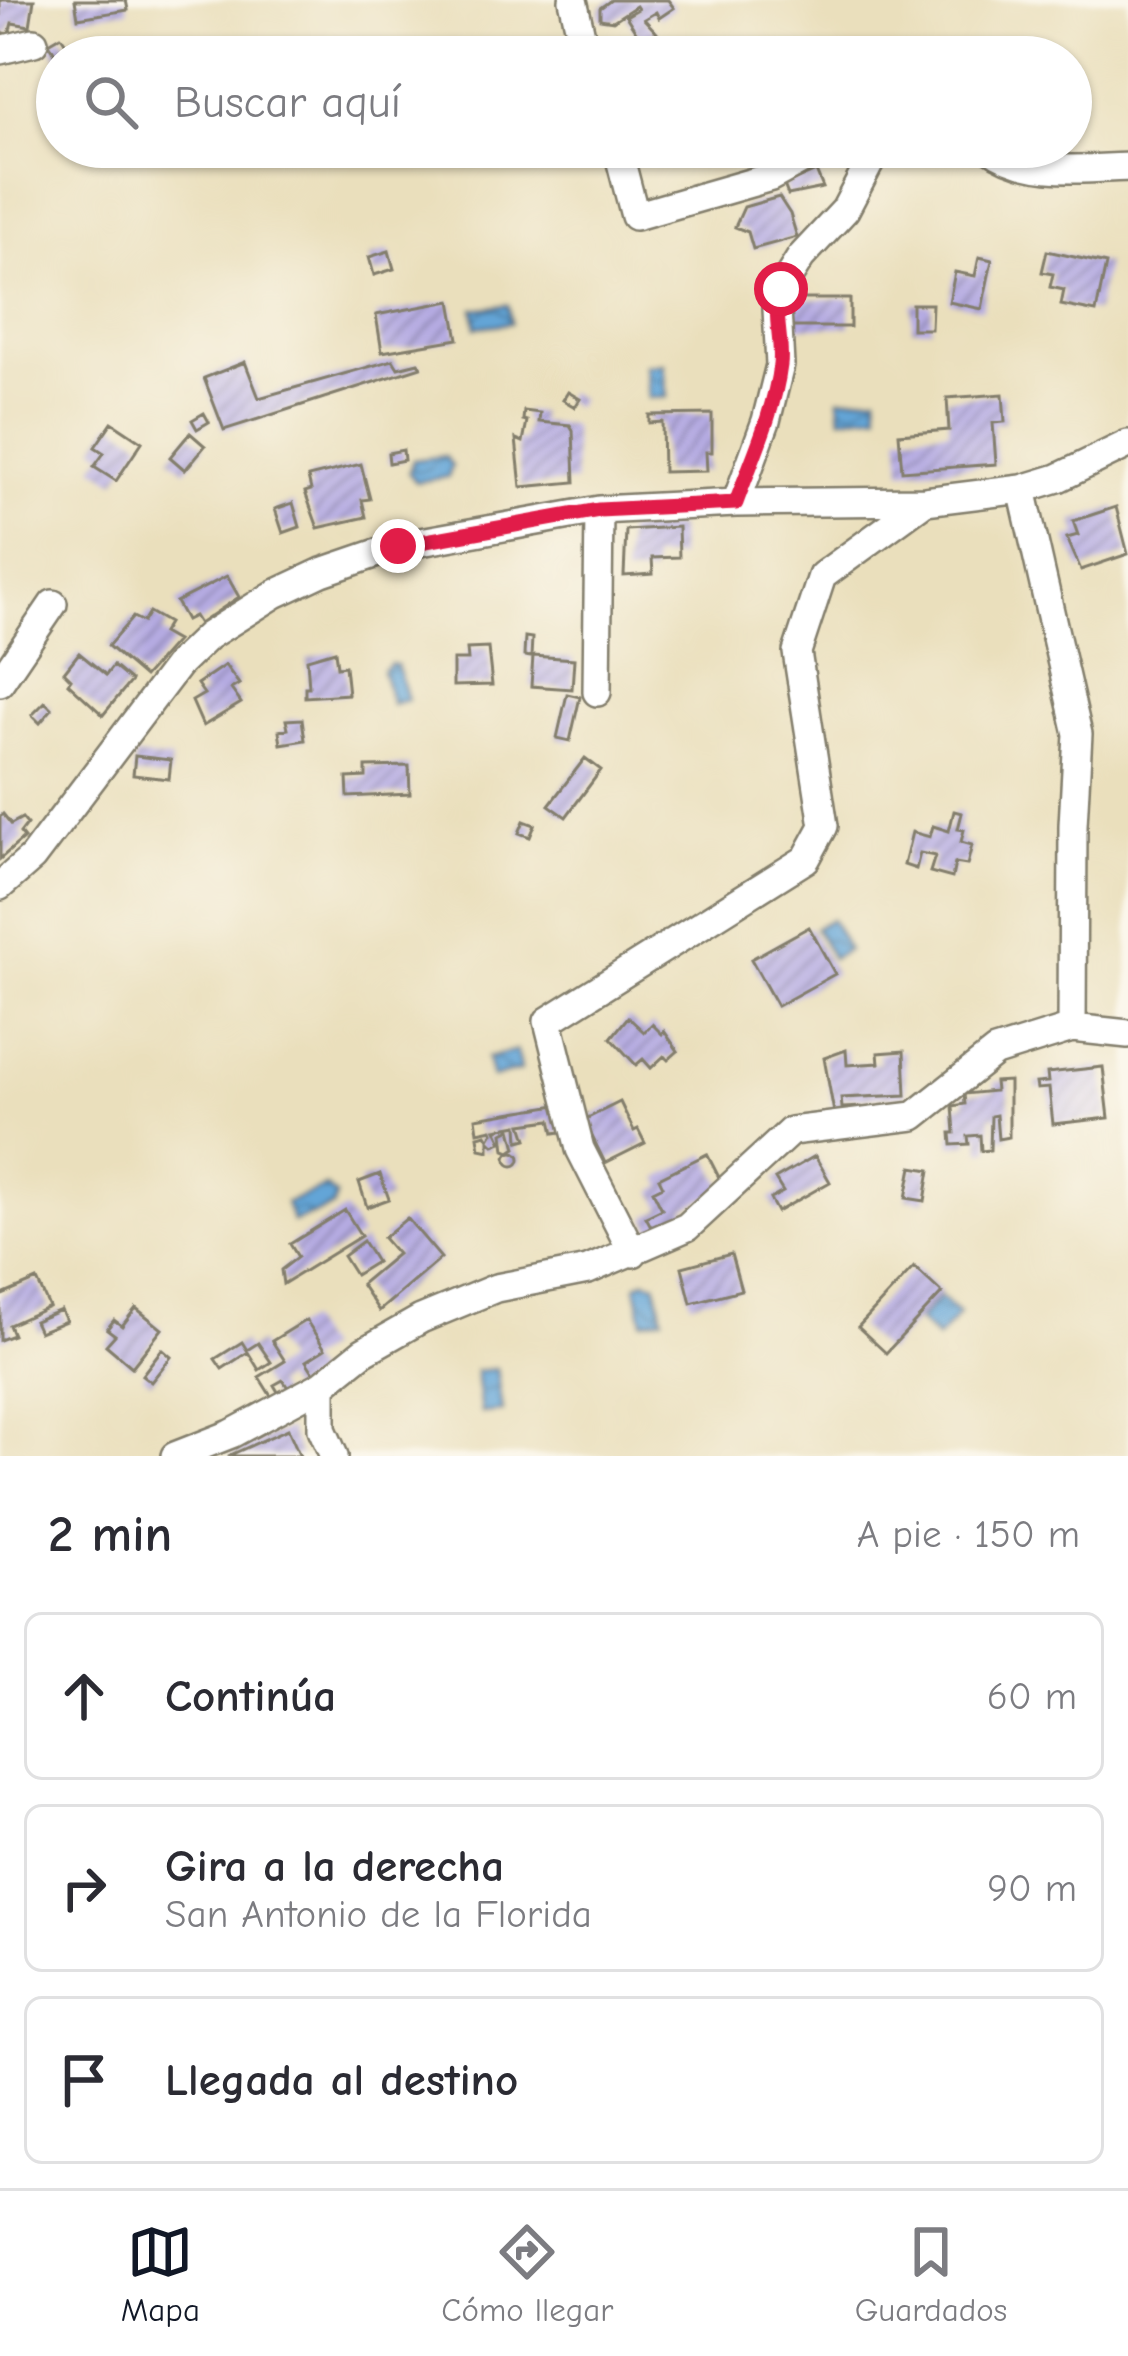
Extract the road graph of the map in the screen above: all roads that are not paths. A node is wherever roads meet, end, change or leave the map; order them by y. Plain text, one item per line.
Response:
1 (573, 0) edge
2 (581, 36) edge
3 (34, 42) dead end
4 (0, 50) edge
5 (1128, 167) edge
6 (622, 168) edge
7 (788, 168) edge
8 (867, 168) edge
9 (1058, 168) edge
10 (1128, 444) edge
11 (1022, 489) junction
12 (925, 501) junction
13 (736, 503) junction
14 (599, 510) junction
15 (53, 604) dead end
16 (0, 682) edge
17 (596, 692) dead end
18 (0, 886) edge
19 (1072, 1028) junction
20 (1128, 1034) edge
21 (633, 1252) junction
22 (322, 1385) junction
23 (175, 1456) edge
24 (334, 1456) edge

1 - 2 street
3 - 4 street
5 - 9 street
6 - 7 street
8 - 13 street
10 - 11 street
11 - 12 street
11 - 19 street
12 - 13 street
12 - 21 street
13 - 14 street
14 - 17 street
14 - 18 street
15 - 16 street
19 - 20 street
19 - 21 street
21 - 22 street
22 - 23 street
22 - 24 street

